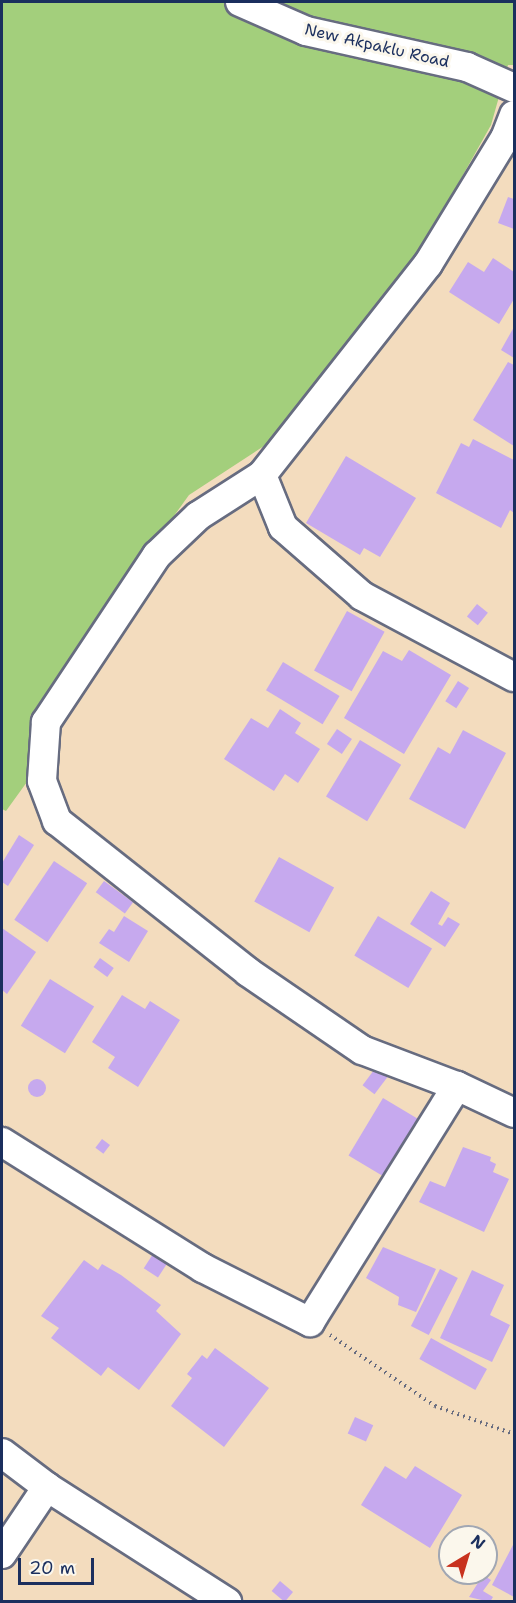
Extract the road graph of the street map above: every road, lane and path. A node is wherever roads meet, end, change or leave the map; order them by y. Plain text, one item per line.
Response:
1 (240, 2) edge
2 (514, 88) edge
3 (514, 115) edge
4 (262, 475) junction
5 (511, 668) edge
6 (458, 1086) junction
7 (514, 1113) edge
8 (2, 1142) edge
9 (310, 1322) junction
10 (514, 1434) edge
11 (2, 1453) edge
12 (46, 1487) junction
13 (2, 1554) edge
14 (226, 1602) edge

1 - 2 street, New Akpaklu Road
3 - 4 street
4 - 5 street
4 - 6 street
6 - 7 street
6 - 9 street
8 - 9 street
9 - 10 path
11 - 12 street
12 - 13 street
12 - 14 street

